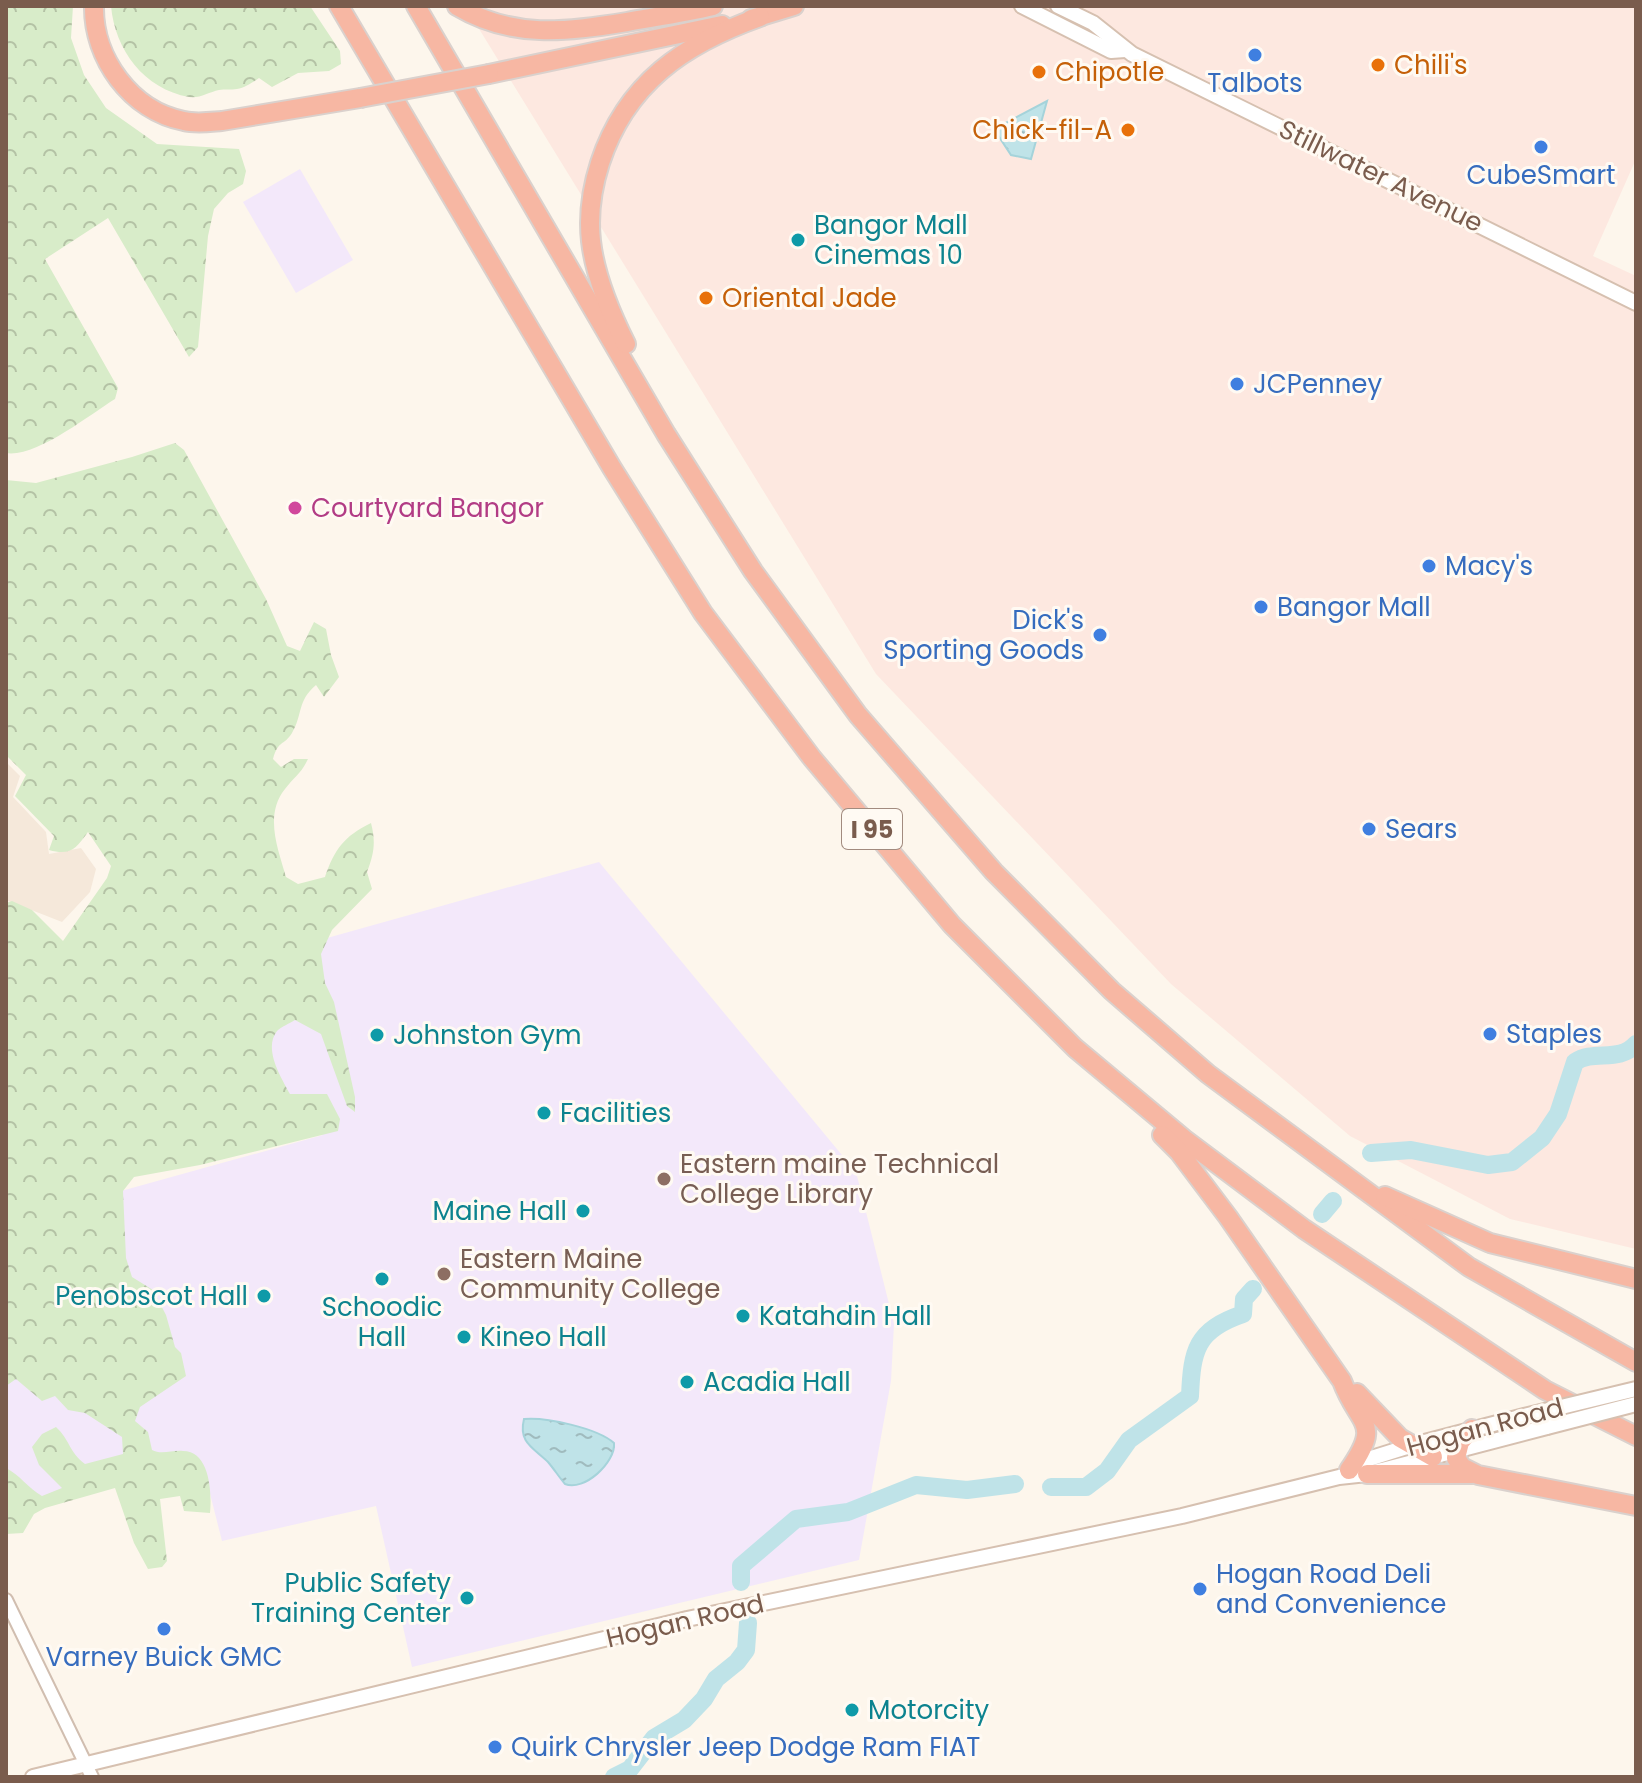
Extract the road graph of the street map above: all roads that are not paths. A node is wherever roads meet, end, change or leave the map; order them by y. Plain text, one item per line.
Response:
1 (94, 6) edge
2 (339, 6) edge
3 (416, 6) edge
4 (457, 6) edge
5 (713, 6) edge
6 (794, 6) edge
7 (1022, 6) edge
8 (1058, 6) edge
9 (760, 17) junction
10 (1125, 50) junction
11 (1636, 303) edge
12 (724, 526) junction
13 (1075, 1048) junction
14 (1366, 1192) junction
15 (1636, 1279) edge
16 (1636, 1362) edge
17 (1342, 1381) junction
18 (1636, 1389) edge
19 (1636, 1404) edge
20 (1472, 1429) junction
21 (1636, 1436) edge
22 (1413, 1445) junction
23 (1457, 1450) junction
24 (1433, 1457) junction
25 (1351, 1474) junction
26 (1478, 1475) junction
27 (1636, 1506) edge
28 (6, 1600) edge
29 (88, 1770) edge
30 (33, 1777) edge

1 - 9 highway, bridge
2 - 13 highway, I 95
3 - 12 highway, I 95
4 - 5 highway
6 - 9 highway
7 - 10 main road, Stillwater Avenue
8 - 10 main road, Stillwater Avenue
9 - 12 highway
10 - 11 main road, Stillwater Avenue
12 - 14 highway, I 95
13 - 17 highway
13 - 21 highway, I 95
14 - 15 highway
14 - 16 highway, I 95
17 - 22 highway
17 - 25 highway
18 - 20 main road, Hogan Road, bridge
19 - 23 main road, Hogan Road, bridge
20 - 22 main road, Hogan Road
20 - 23 highway
22 - 24 highway
22 - 25 main road, Hogan Road
23 - 24 main road, Hogan Road
23 - 26 highway
24 - 25 main road, Hogan Road
25 - 26 highway
25 - 29 main road, Hogan Road
26 - 27 highway
28 - 29 street
29 - 30 main road, Hogan Road

